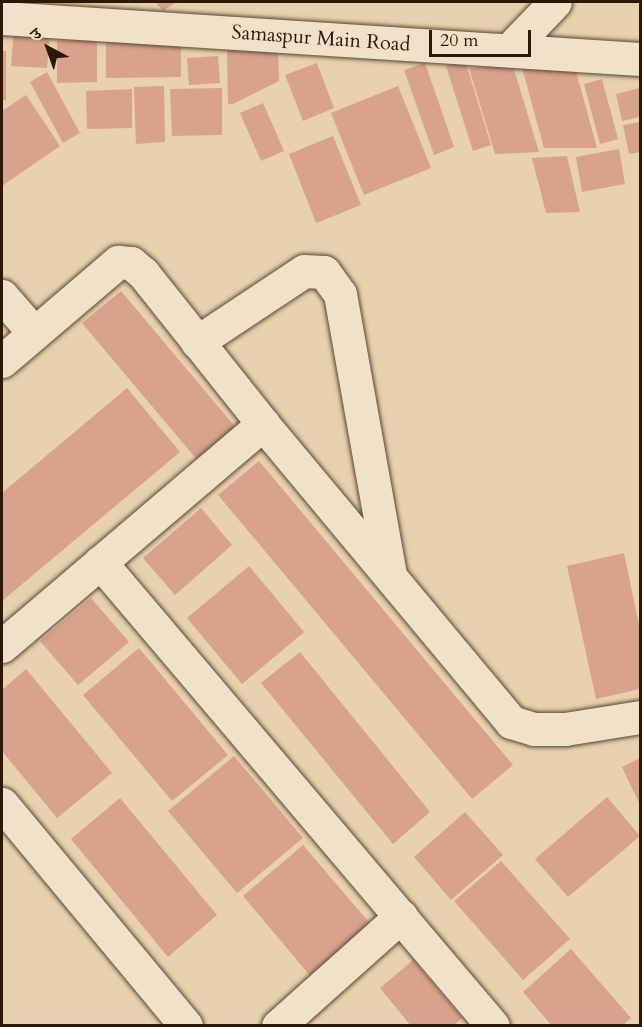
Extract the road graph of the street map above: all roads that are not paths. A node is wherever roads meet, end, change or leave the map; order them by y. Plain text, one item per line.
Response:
1 (144, 2) edge
2 (555, 2) edge
3 (2, 18) edge
4 (168, 28) junction
5 (509, 50) junction
6 (640, 59) edge
7 (2, 296) edge
8 (34, 333) junction
9 (197, 342) junction
10 (2, 361) edge
11 (263, 424) junction
12 (100, 562) junction
13 (390, 576) junction
14 (2, 646) edge
15 (640, 717) edge
16 (2, 804) edge
17 (400, 916) junction
18 (186, 1026) edge
19 (278, 1026) edge
20 (493, 1026) edge

1 - 4 street
2 - 5 street
3 - 4 street, Samaspur Main Road
4 - 5 street, Samaspur Main Road
5 - 6 street, Samaspur Main Road
7 - 8 street
8 - 9 street
8 - 10 street
9 - 11 street
9 - 13 street
11 - 12 street
11 - 13 street
12 - 14 street
12 - 17 street
13 - 15 street
16 - 18 street
17 - 19 street
17 - 20 street

